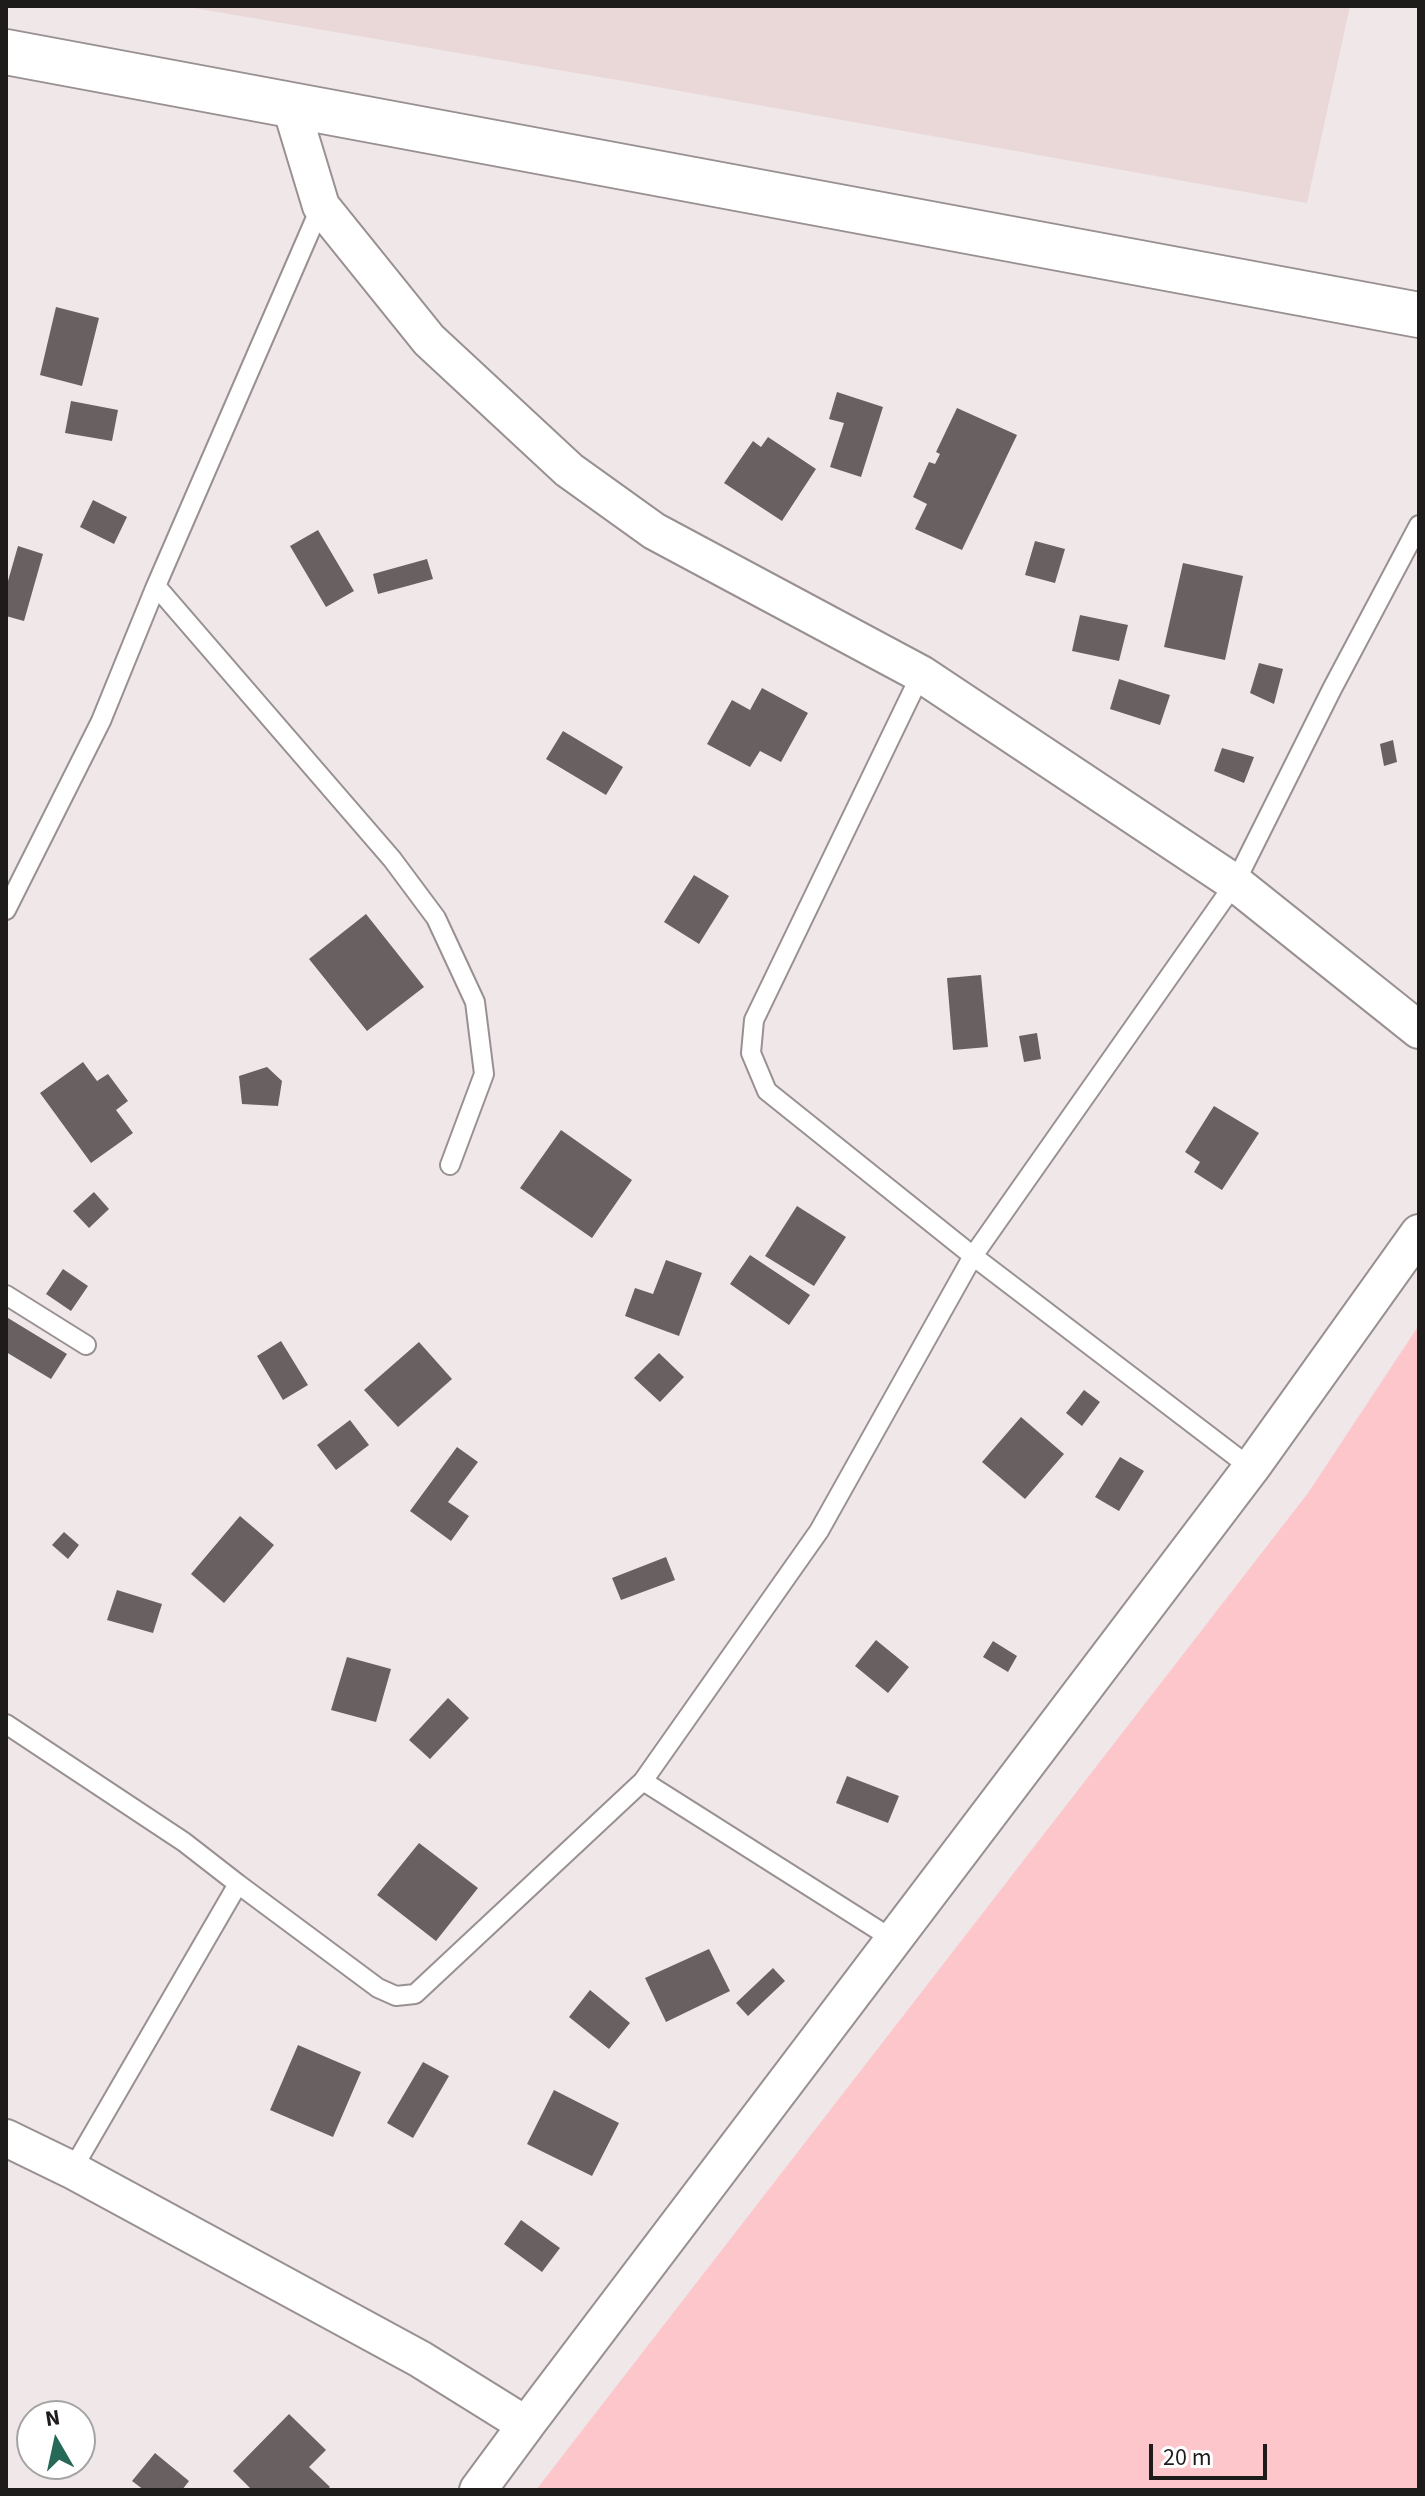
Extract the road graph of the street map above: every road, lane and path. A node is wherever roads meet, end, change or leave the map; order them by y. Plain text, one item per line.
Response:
1 (6, 52) edge
2 (291, 107) junction
3 (321, 206) junction
4 (1419, 315) edge
5 (1419, 525) edge
6 (156, 586) junction
7 (921, 674) junction
8 (1235, 883) junction
9 (6, 910) edge
10 (1419, 1030) edge
11 (450, 1165) dead end
12 (1419, 1233) edge
13 (973, 1256) junction
14 (6, 1295) edge
15 (86, 1345) dead end
16 (1251, 1468) junction
17 (6, 1724) edge
18 (643, 1781) junction
19 (238, 1884) junction
20 (894, 1940) junction
21 (6, 2138) edge
22 (72, 2170) junction
23 (526, 2425) junction
24 (478, 2490) edge

1 - 2 main road
2 - 3 street
2 - 4 main road
3 - 6 lane
3 - 7 street
5 - 8 lane
6 - 9 lane
6 - 11 lane
7 - 8 street
7 - 13 lane
8 - 10 street
8 - 13 lane
12 - 16 street
13 - 16 lane
13 - 18 lane
14 - 15 lane
16 - 20 street
17 - 19 lane
18 - 19 lane
18 - 20 lane
19 - 22 lane
20 - 23 street
21 - 22 street
22 - 23 street
23 - 24 street

